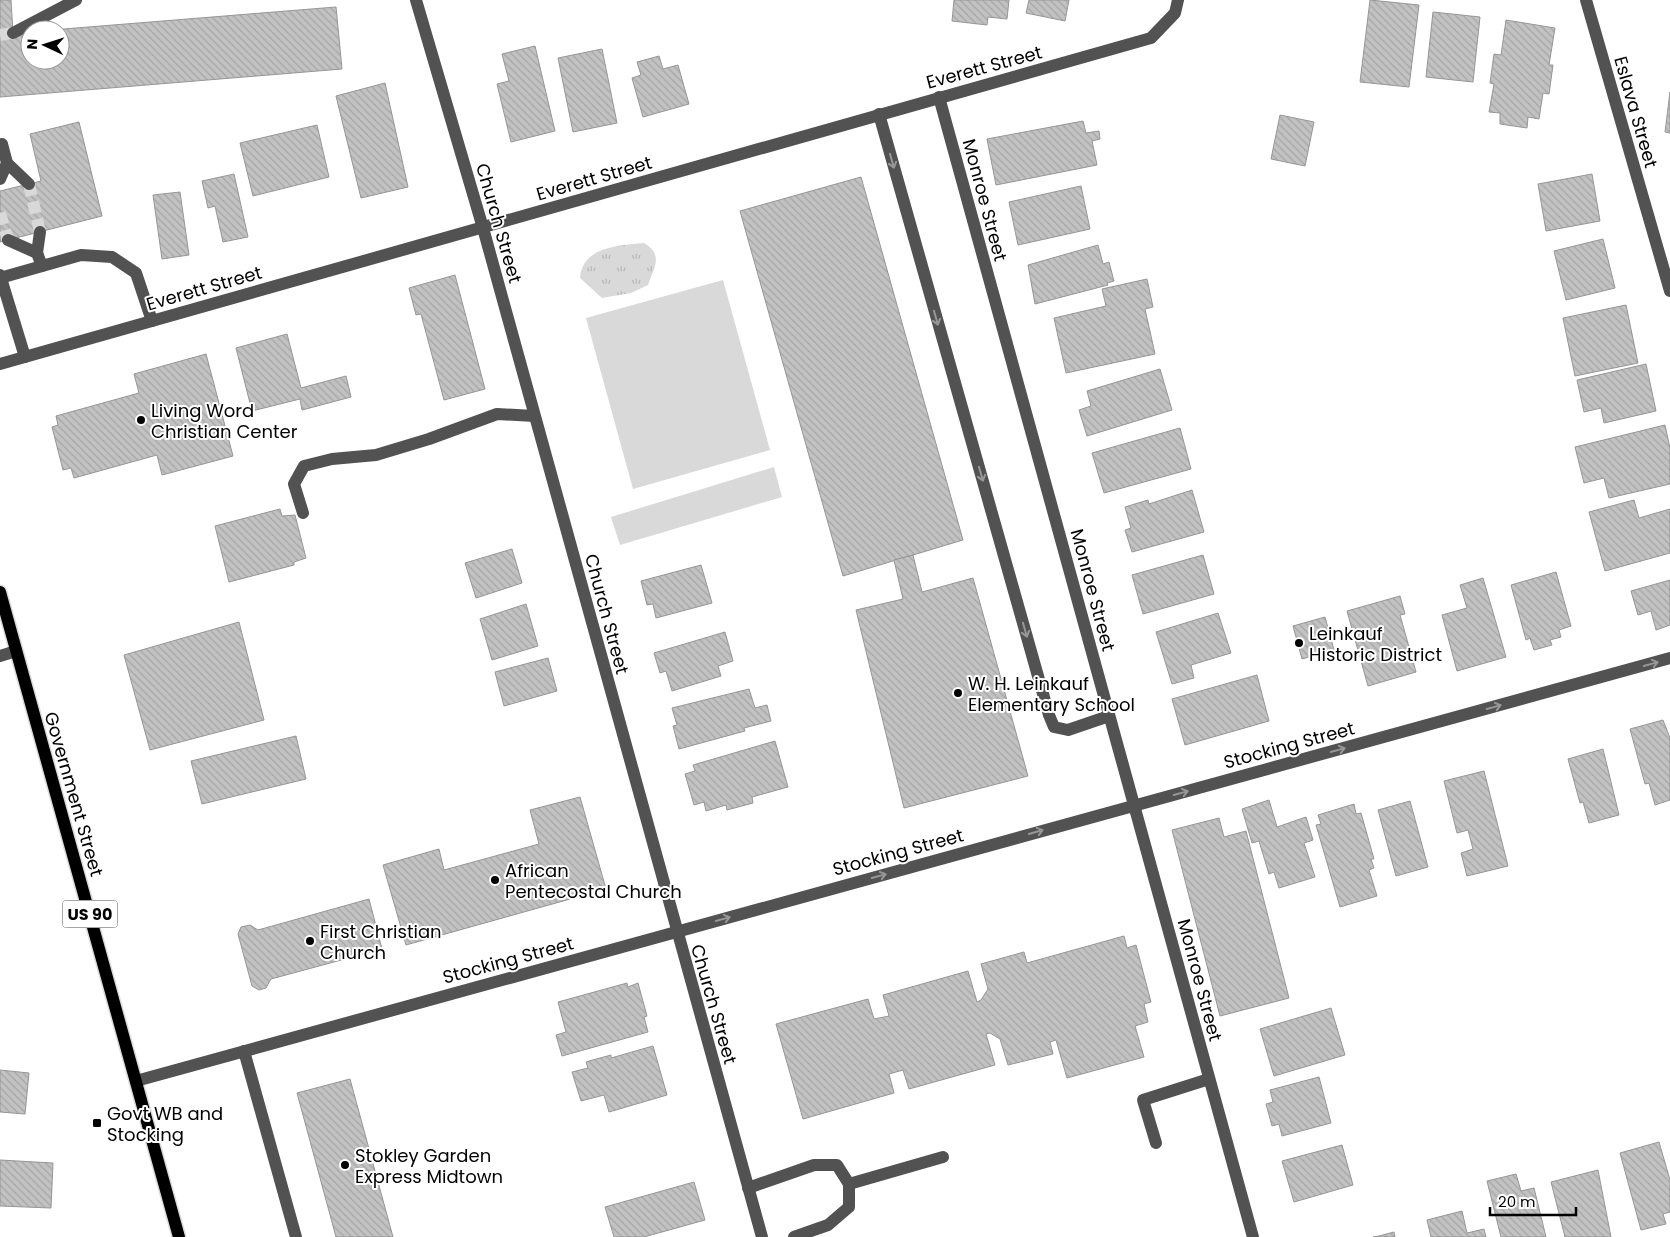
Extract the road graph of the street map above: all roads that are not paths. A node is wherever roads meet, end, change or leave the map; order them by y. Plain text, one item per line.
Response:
1 (76, 0) edge
2 (416, 0) edge
3 (1178, 0) edge
4 (1586, 0) edge
5 (13, 33) tunnel mouth
6 (939, 97) junction
7 (879, 114) junction
8 (0, 145) edge
9 (7, 163) junction
10 (0, 179) edge
11 (29, 184) tunnel mouth
12 (483, 228) junction
13 (40, 232) tunnel mouth
14 (8, 240) dead end
15 (37, 253) junction
16 (42, 266) junction
17 (1, 277) edge
18 (1670, 291) edge
19 (152, 321) junction
20 (25, 357) junction
21 (0, 364) edge
22 (534, 416) junction
23 (303, 512) dead end
24 (0, 592) edge
25 (16, 651) junction
26 (0, 656) edge
27 (1670, 658) edge
28 (1109, 716) junction
29 (1134, 805) junction
30 (676, 932) junction
31 (244, 1051) junction
32 (1209, 1079) junction
33 (136, 1081) junction
34 (1156, 1143) dead end
35 (943, 1157) dead end
36 (849, 1184) junction
37 (748, 1188) junction
38 (179, 1237) edge
39 (296, 1237) edge
40 (762, 1237) edge
41 (794, 1237) edge
42 (1253, 1237) edge

1 - 5 street
2 - 12 street, Church Street
3 - 6 street, Everett Street
4 - 18 street, Eslava Street
6 - 7 street, Everett Street
6 - 28 street, Monroe Street
7 - 12 street, Everett Street
7 -> 28 street
8 - 9 street
9 - 10 street
9 - 11 street
12 - 19 street, Everett Street
12 - 22 street, Church Street
13 - 15 street
14 - 15 street
15 - 16 street
16 - 17 street
16 - 19 street
17 - 20 street
19 - 20 street, Everett Street
20 - 21 street, Everett Street
22 - 23 street
22 - 30 street, Church Street
24 - 25 main road, Government Street / US 90
25 - 26 street
25 - 33 main road, Government Street / US 90
29 -> 27 street, Stocking Street
28 - 29 street, Monroe Street
30 -> 29 street, Stocking Street
29 - 32 street, Monroe Street
30 - 31 street, Stocking Street
30 - 37 street, Church Street
31 - 33 street, Stocking Street
31 - 39 street
32 - 34 street
32 - 42 street, Monroe Street
33 - 38 main road, Government Street / US 90
35 - 36 street
36 - 37 street
36 - 41 street
37 - 40 street, Church Street

